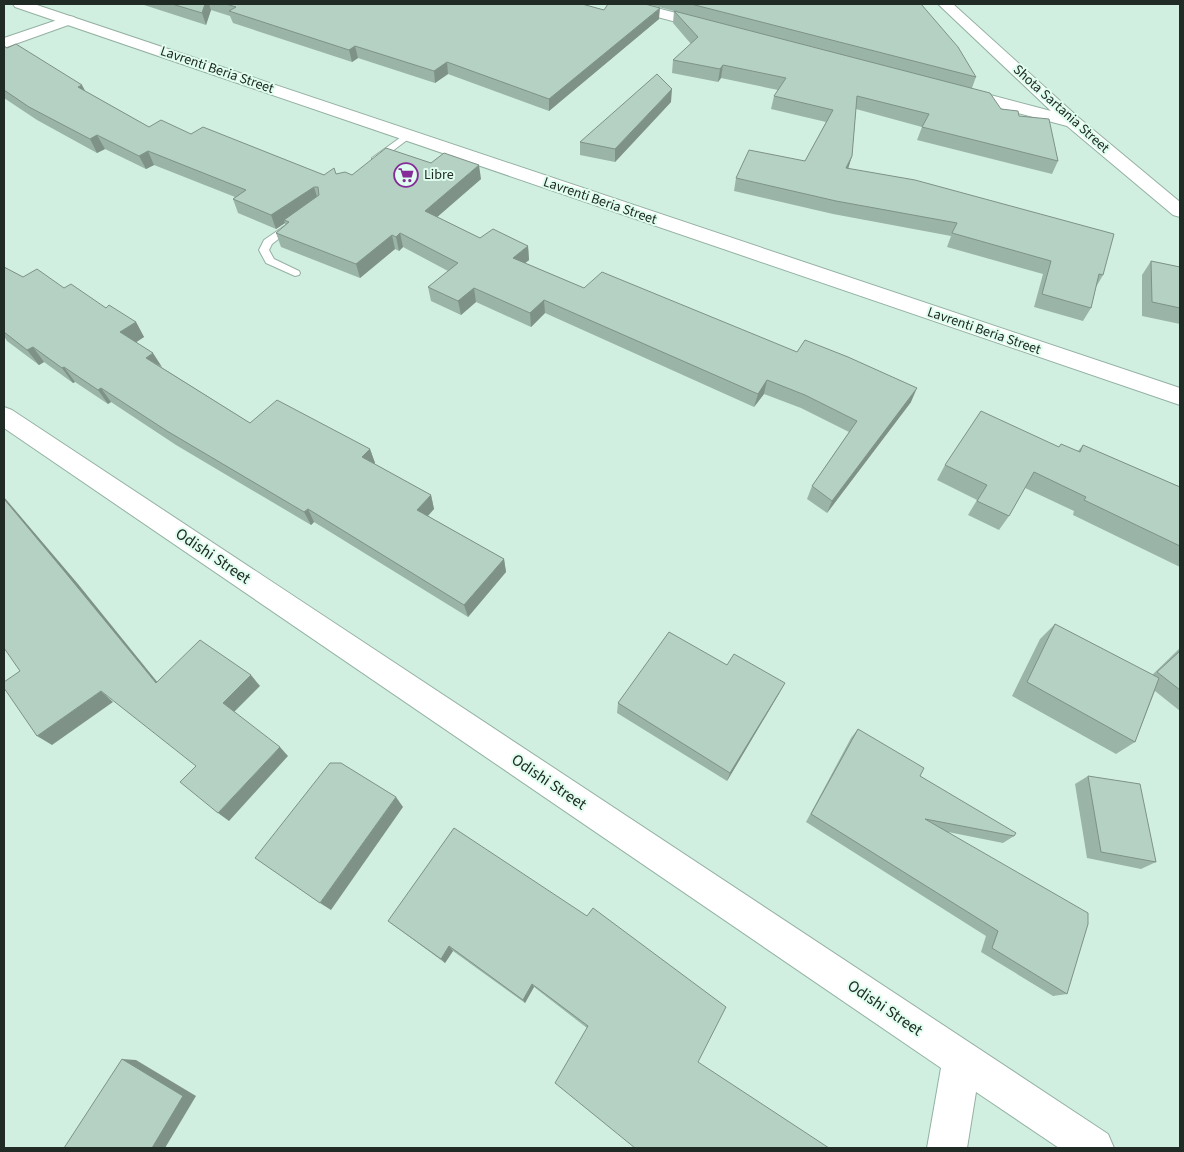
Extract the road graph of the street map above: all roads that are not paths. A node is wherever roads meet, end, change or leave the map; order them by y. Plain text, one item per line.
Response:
1 (20, 4) edge
2 (625, 4) edge
3 (945, 4) edge
4 (68, 20) junction
5 (720, 29) edge
6 (4, 43) edge
7 (949, 89) edge
8 (1073, 122) junction
9 (408, 136) junction
10 (365, 168) edge
11 (1180, 211) edge
12 (304, 216) edge
13 (295, 273) dead end
14 (1180, 397) edge
15 (4, 416) edge
16 (962, 1059) junction
17 (947, 1148) edge
18 (1094, 1148) edge

1 - 4 street, Lavrenti Beria Street
2 - 5 street
3 - 8 street, Shota Sartania Street
4 - 6 street
4 - 9 street, Lavrenti Beria Street
7 - 8 street
8 - 11 street, Shota Sartania Street
9 - 10 lane
9 - 14 street, Lavrenti Beria Street
12 - 13 lane
15 - 16 street, Odishi Street
16 - 17 street
16 - 18 street, Odishi Street

